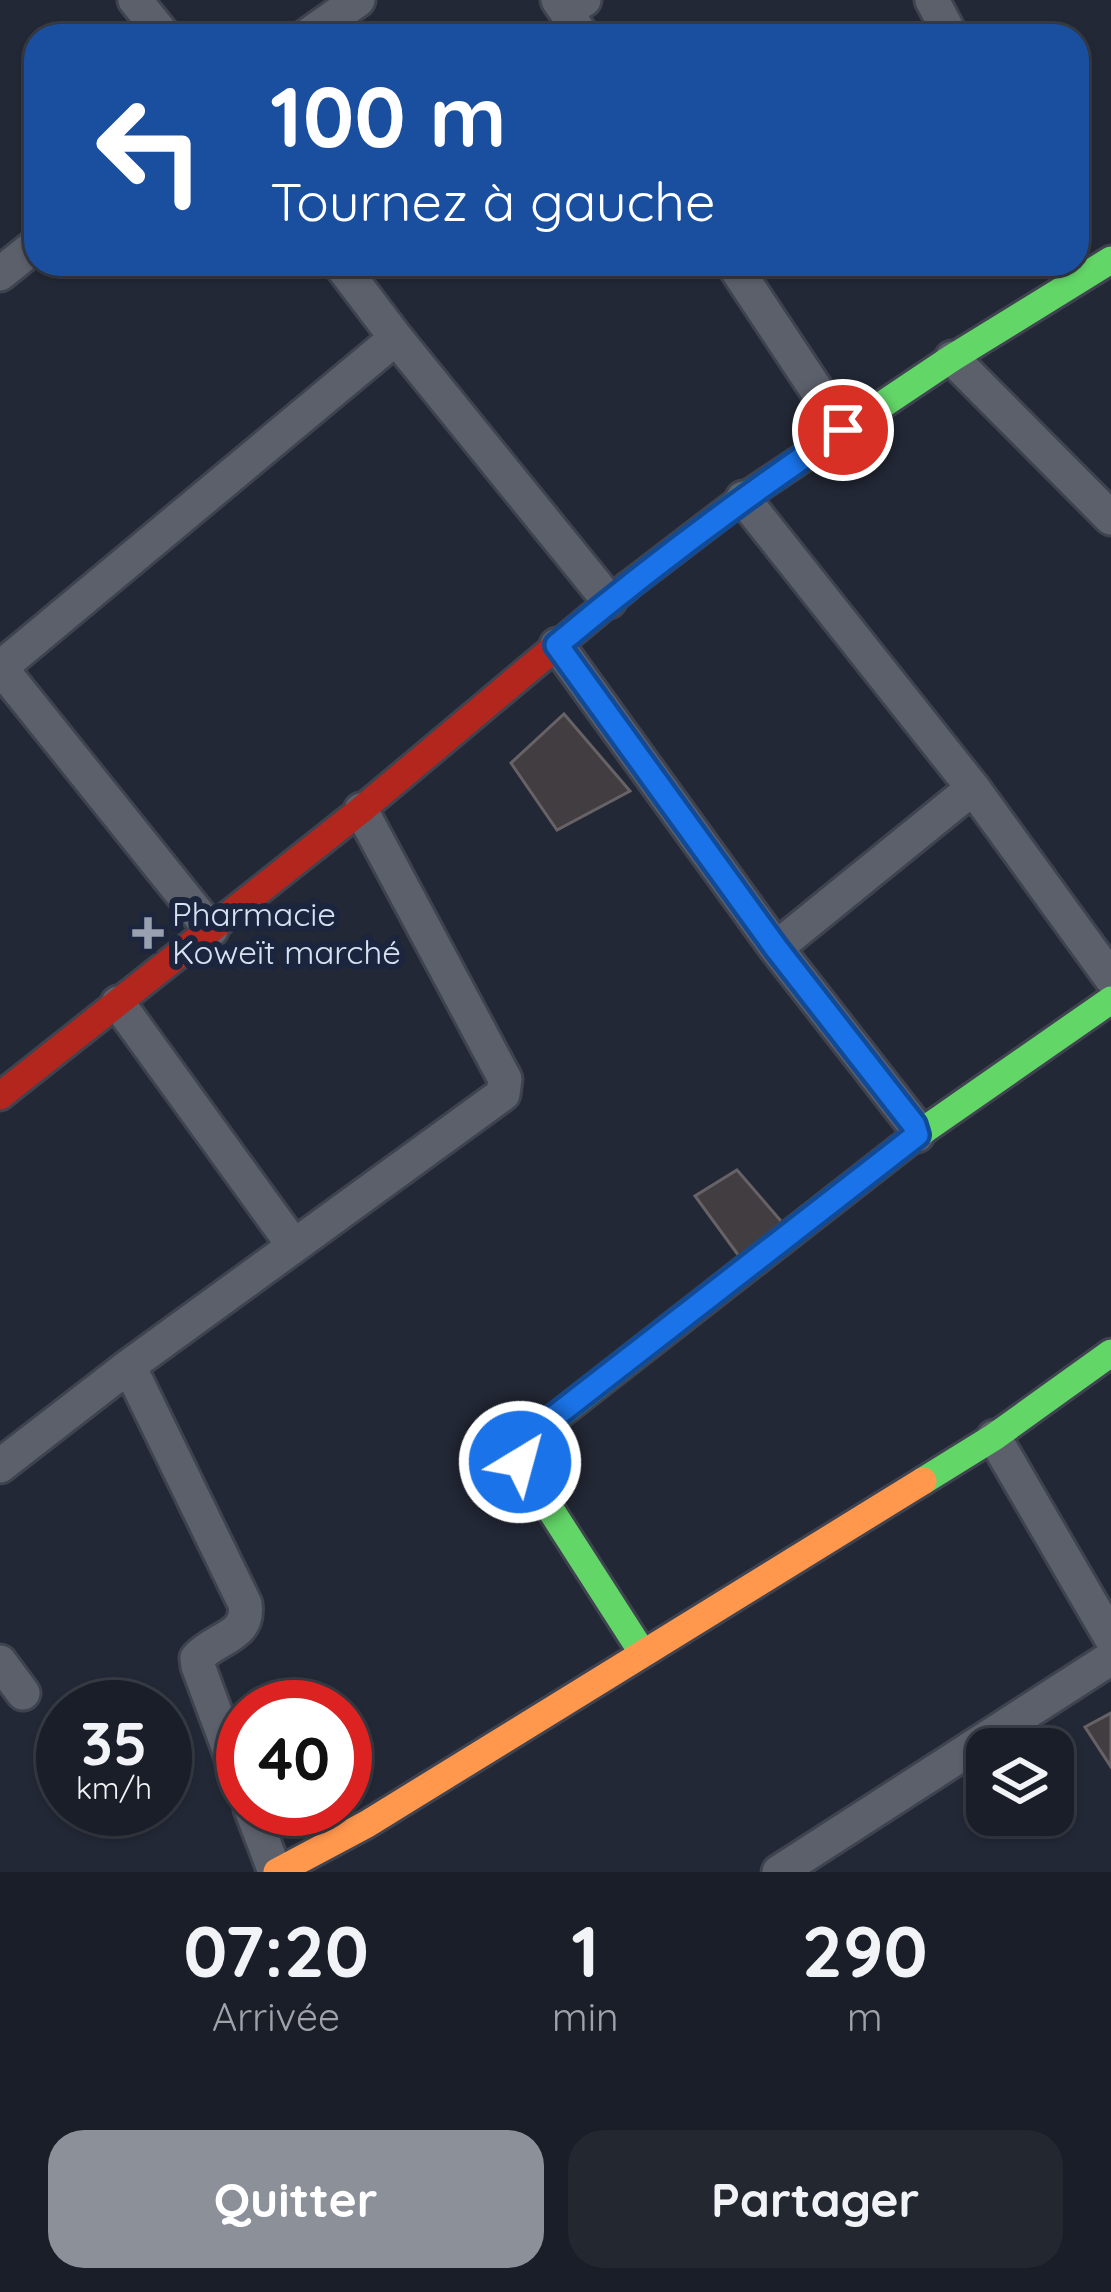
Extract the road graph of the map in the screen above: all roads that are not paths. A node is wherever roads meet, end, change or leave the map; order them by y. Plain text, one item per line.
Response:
1 (135, 0) edge
2 (358, 0) edge
3 (154, 24) edge
4 (324, 24) edge
5 (24, 255) edge
6 (0, 274) edge
7 (349, 276) edge
8 (741, 276) edge
9 (1070, 276) edge
10 (396, 338) junction
11 (952, 358) junction
12 (843, 430) junction
13 (743, 498) junction
14 (1111, 518) edge
15 (610, 601) junction
16 (557, 645) junction
17 (0, 667) edge
18 (974, 788) junction
19 (361, 810) junction
20 (211, 930) junction
21 (776, 948) junction
22 (1111, 978) edge
23 (1111, 1000) edge
24 (118, 1003) junction
25 (0, 1096) edge
26 (917, 1135) junction
27 (294, 1246) junction
28 (1111, 1353) edge
29 (130, 1366) junction
30 (994, 1437) junction
31 (0, 1466) edge
32 (1111, 1638) edge
33 (642, 1652) junction
34 (1111, 1658) edge
35 (0, 1662) edge
36 (23, 1693) dead end
37 (216, 1711) edge
38 (262, 1836) edge
39 (276, 1872) edge
40 (778, 1872) edge

1 - 3 street
2 - 4 street
5 - 6 street
7 - 10 street
8 - 12 street
9 - 11 street
10 - 15 street
10 - 17 street
11 - 12 street
11 - 14 street
12 - 13 street
13 - 15 street
13 - 18 street
15 - 16 street
16 - 19 street
16 - 21 street
17 - 20 street
18 - 21 street
18 - 22 street
19 - 20 street
19 - 27 street
20 - 24 street
21 - 26 street
23 - 26 street
24 - 25 street
24 - 27 street
26 - 33 street
27 - 29 street
28 - 30 street
29 - 31 street
29 - 37 street
30 - 32 street
30 - 33 street
33 - 39 street
34 - 40 street
35 - 36 street
38 - 39 street

